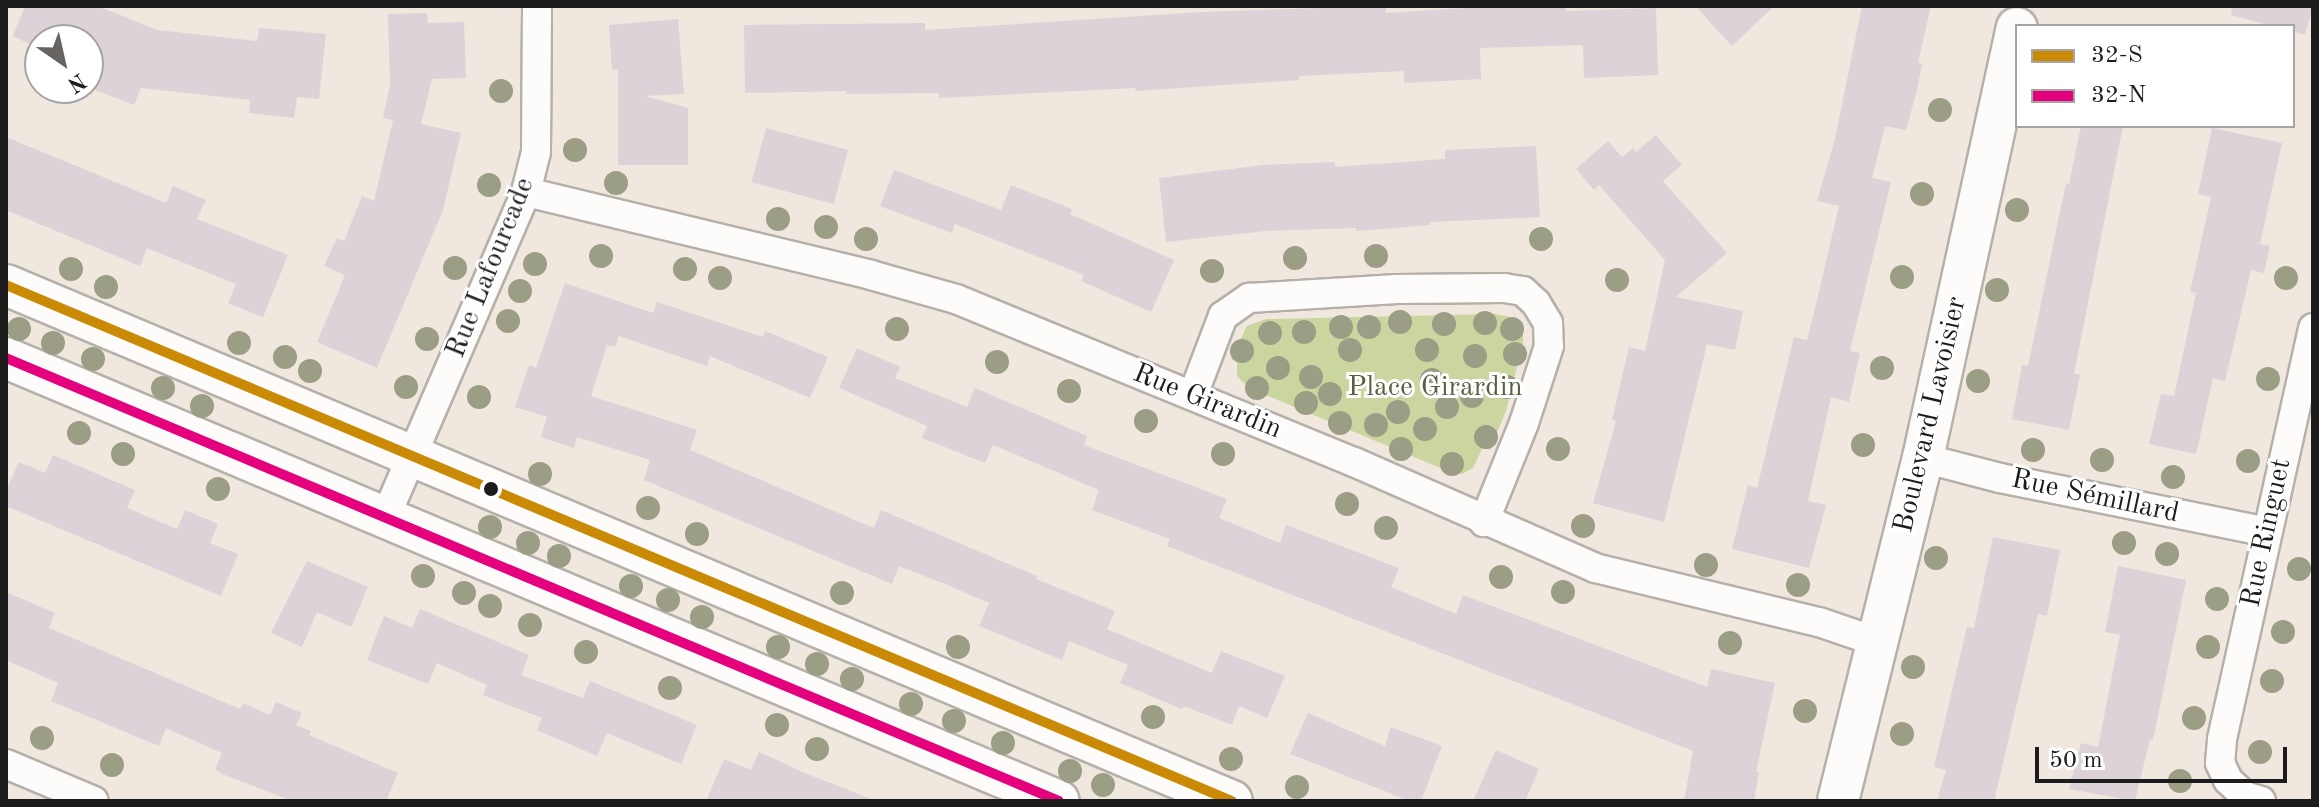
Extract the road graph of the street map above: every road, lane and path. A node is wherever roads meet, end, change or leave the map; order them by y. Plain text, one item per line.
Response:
1 (537, 6) edge
2 (2015, 36) edge
3 (526, 192) junction
4 (6, 285) edge
5 (2313, 328) edge
6 (6, 358) edge
7 (1193, 395) junction
8 (412, 457) junction
9 (1923, 458) junction
10 (385, 518) junction
11 (1484, 522) junction
12 (2267, 532) junction
13 (1877, 642) junction
14 (6, 764) edge
15 (94, 801) edge
16 (1059, 801) edge
17 (1232, 801) edge
18 (1838, 801) edge
19 (2261, 801) edge

1 - 3 street, Rue Lafourcade
2 - 9 main road, Boulevard Lavoisier
3 - 7 street, Rue Girardin
3 - 8 street, Rue Lafourcade
4 - 8 main road
5 - 12 street, Rue Ringuet
6 - 10 main road
7 - 11 street, Rue Girardin
7 - 11 street
8 - 10 street, Rue Lafourcade
8 - 17 main road
9 - 12 street, Rue Sémillard
9 - 13 main road, Boulevard Lavoisier
10 - 16 main road
11 - 13 street, Rue Girardin
12 - 19 street, Rue Ringuet
13 - 18 main road, Boulevard Lavoisier
14 - 15 street

